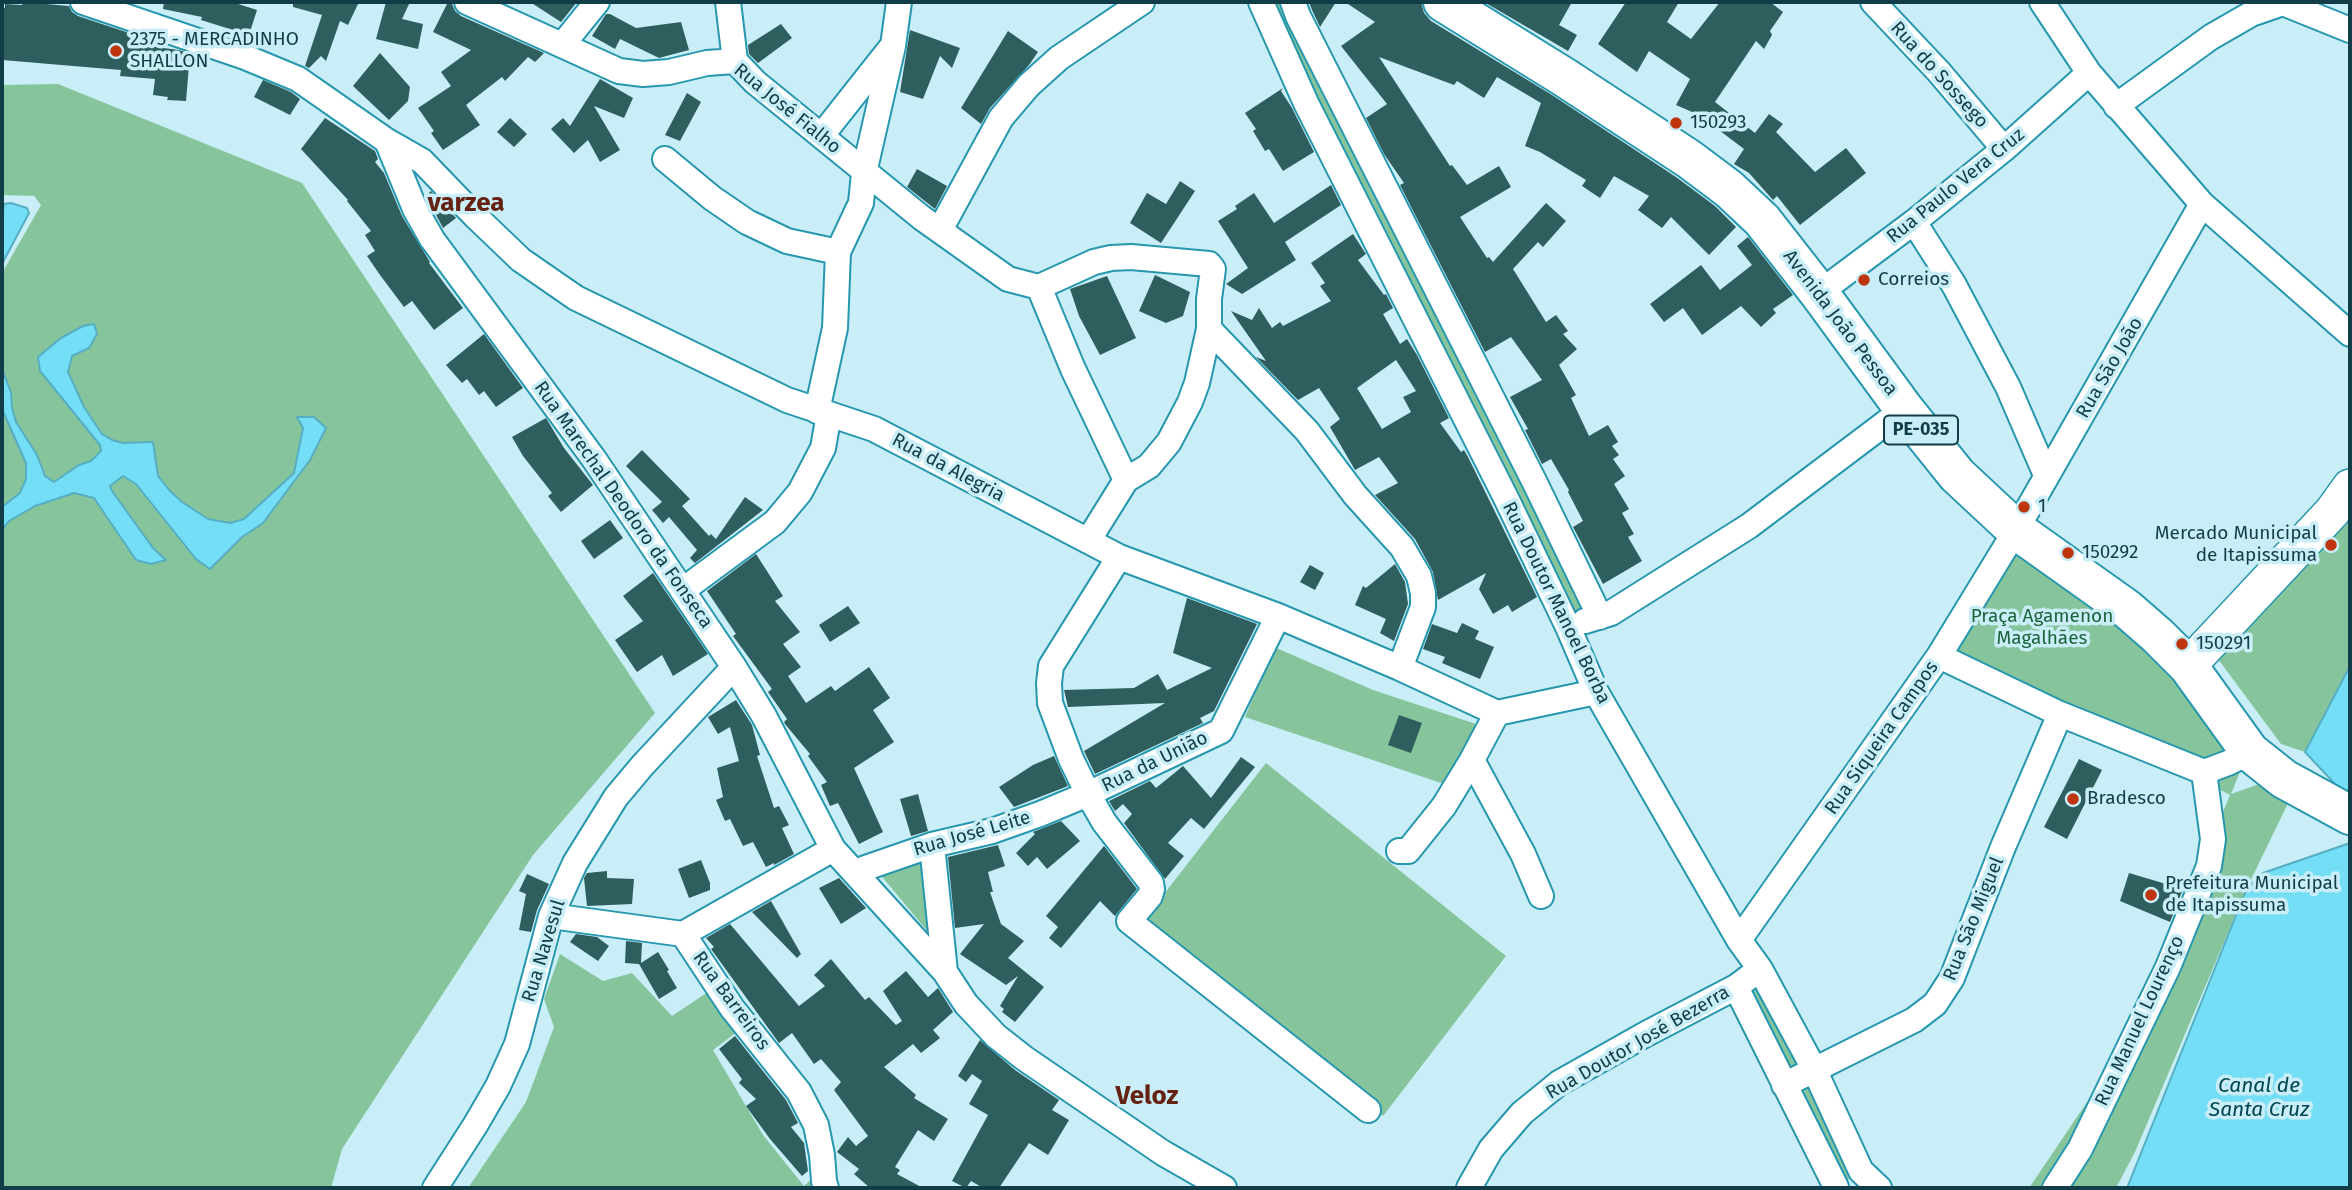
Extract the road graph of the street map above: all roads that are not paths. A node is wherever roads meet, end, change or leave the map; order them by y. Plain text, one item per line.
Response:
1 (83, 2) edge
2 (467, 2) edge
3 (597, 2) edge
4 (727, 2) edge
5 (899, 2) edge
6 (1142, 2) edge
7 (1261, 2) edge
8 (1293, 2) edge
9 (1443, 2) edge
10 (1872, 2) edge
11 (2042, 2) edge
12 (2283, 2) edge
13 (2350, 30) edge
14 (563, 44) junction
15 (893, 46) junction
16 (735, 61) junction
17 (2089, 73) junction
18 (2116, 106) junction
19 (822, 135) junction
20 (387, 141) junction
21 (2004, 149) junction
22 (665, 159) dead end
23 (864, 173) junction
24 (2202, 204) junction
25 (1914, 222) junction
26 (940, 230) junction
27 (838, 252) junction
28 (1423, 261) junction
29 (1394, 278) junction
30 (1039, 287) junction
31 (1819, 293) junction
32 (1209, 329) junction
33 (2350, 334) edge
34 (1479, 370) junction
35 (1450, 391) junction
36 (1904, 410) junction
37 (823, 413) junction
38 (2046, 475) junction
39 (1126, 480) junction
40 (1535, 483) junction
41 (2350, 486) edge
42 (1506, 498) junction
43 (2016, 530) junction
44 (1088, 541) junction
45 (1119, 557) junction
46 (683, 590) junction
47 (1278, 616) junction
48 (1600, 617) junction
49 (1568, 626) junction
50 (1939, 656) junction
51 (2188, 666) junction
52 (734, 667) junction
53 (1400, 667) junction
54 (1596, 692) junction
55 (1497, 713) junction
56 (2060, 714) junction
57 (2250, 752) junction
58 (1472, 760) junction
59 (2204, 772) junction
60 (1088, 794) junction
61 (2350, 815) edge
62 (932, 845) junction
63 (832, 849) junction
64 (1399, 851) dead end
65 (855, 872) junction
66 (1541, 896) dead end
67 (551, 916) junction
68 (682, 934) junction
69 (1739, 940) junction
70 (1760, 969) junction
71 (945, 972) junction
72 (1736, 987) junction
73 (1814, 1069) junction
74 (1784, 1085) junction
75 (1368, 1110) dead end
76 (1861, 1171) junction
77 (435, 1188) edge
78 (826, 1188) edge
79 (1224, 1188) edge
80 (1469, 1188) edge
81 (1836, 1188) edge
82 (1879, 1188) edge
83 (2054, 1188) edge

1 - 20 street, Rua da Alegria
2 - 14 street, Rua José Fialho
3 - 14 street
4 - 16 street
5 - 15 street
6 - 26 street
7 - 29 street, Rua Doutor Manoel Borba
8 - 28 street, Rua Doutor Manoel Borba
9 - 31 main road, Avenida João Pessoa / PE-035
10 - 21 street, Rua do Sossego
11 - 17 street
12 - 13 street
12 - 18 street
14 - 16 street, Rua José Fialho
15 - 19 street
15 - 23 street
16 - 19 street, Rua José Fialho
17 - 18 street
17 - 21 street, Rua Paulo Vera Cruz
18 - 24 street
19 - 23 street, Rua José Fialho
20 - 37 street, Rua da Alegria
20 - 46 street, Rua Marechal Deodoro da Fonseca
21 - 25 street, Rua Paulo Vera Cruz
22 - 27 street
23 - 26 street, Rua José Fialho
23 - 27 street
24 - 33 street
24 - 38 street, Rua São João
25 - 31 street, Rua Paulo Vera Cruz
25 - 38 street
26 - 30 street, Rua José Fialho
27 - 37 street
28 - 29 street
28 - 34 street, Rua Doutor Manoel Borba
29 - 35 street, Rua Doutor Manoel Borba
30 - 32 street
30 - 39 street
31 - 36 main road, Avenida João Pessoa / PE-035
32 - 39 street
32 - 53 street
34 - 35 street
34 - 40 street, Rua Doutor Manoel Borba
35 - 42 street, Rua Doutor Manoel Borba
36 - 43 main road, Avenida João Pessoa / PE-035
36 - 48 street
37 - 44 street, Rua da Alegria
37 - 46 street
38 - 43 street, Rua São João
39 - 44 street
40 - 42 street
40 - 48 street, Rua Doutor Manoel Borba
41 - 51 street
42 - 49 street, Rua Doutor Manoel Borba
43 - 50 street, Rua Siqueira Campos
43 - 51 main road, Avenida João Pessoa / PE-035
44 - 45 street, Rua da Alegria
45 - 47 street, Rua da Alegria
45 - 60 street
46 - 52 street, Rua Marechal Deodoro da Fonseca
47 - 53 street, Rua da Alegria
47 - 60 street, Rua da União
48 - 49 street
49 - 54 street, Rua Doutor Manoel Borba
50 - 56 street
50 - 69 street, Rua Siqueira Campos
51 - 57 main road, Avenida João Pessoa / PE-035
52 - 63 street, Rua Marechal Deodoro da Fonseca
52 - 67 street, Rua Navesul
53 - 55 street, Rua da Alegria
54 - 55 street
54 - 69 street, Rua Doutor Manoel Borba
55 - 58 street
56 - 59 street
56 - 73 street, Rua São Miguel
57 - 59 street
57 - 61 main road, Avenida João Pessoa / PE-035
58 - 64 street
58 - 66 street
59 - 83 street, Rua Manuel Lourenço
60 - 62 street, Rua José Leite
60 - 75 street
62 - 65 street, Rua José Leite
62 - 71 street
63 - 65 street, Rua Marechal Deodoro da Fonseca
63 - 68 street
65 - 71 street, Rua Marechal Deodoro da Fonseca
67 - 68 street, Rua Barreiros
67 - 77 street, Rua Navesul
68 - 78 street, Rua Barreiros
69 - 70 street, Rua Doutor Manoel Borba
70 - 72 street, Rua Doutor José Bezerra
70 - 73 street, Rua Doutor Manoel Borba
71 - 79 street, Rua Marechal Deodoro da Fonseca
72 - 74 street
72 - 80 street, Rua Doutor José Bezerra
73 - 74 street, Rua São Miguel
73 - 76 street, Rua Doutor Manoel Borba
74 - 81 street
76 - 81 street
76 - 82 street, Rua Doutor Manoel Borba

